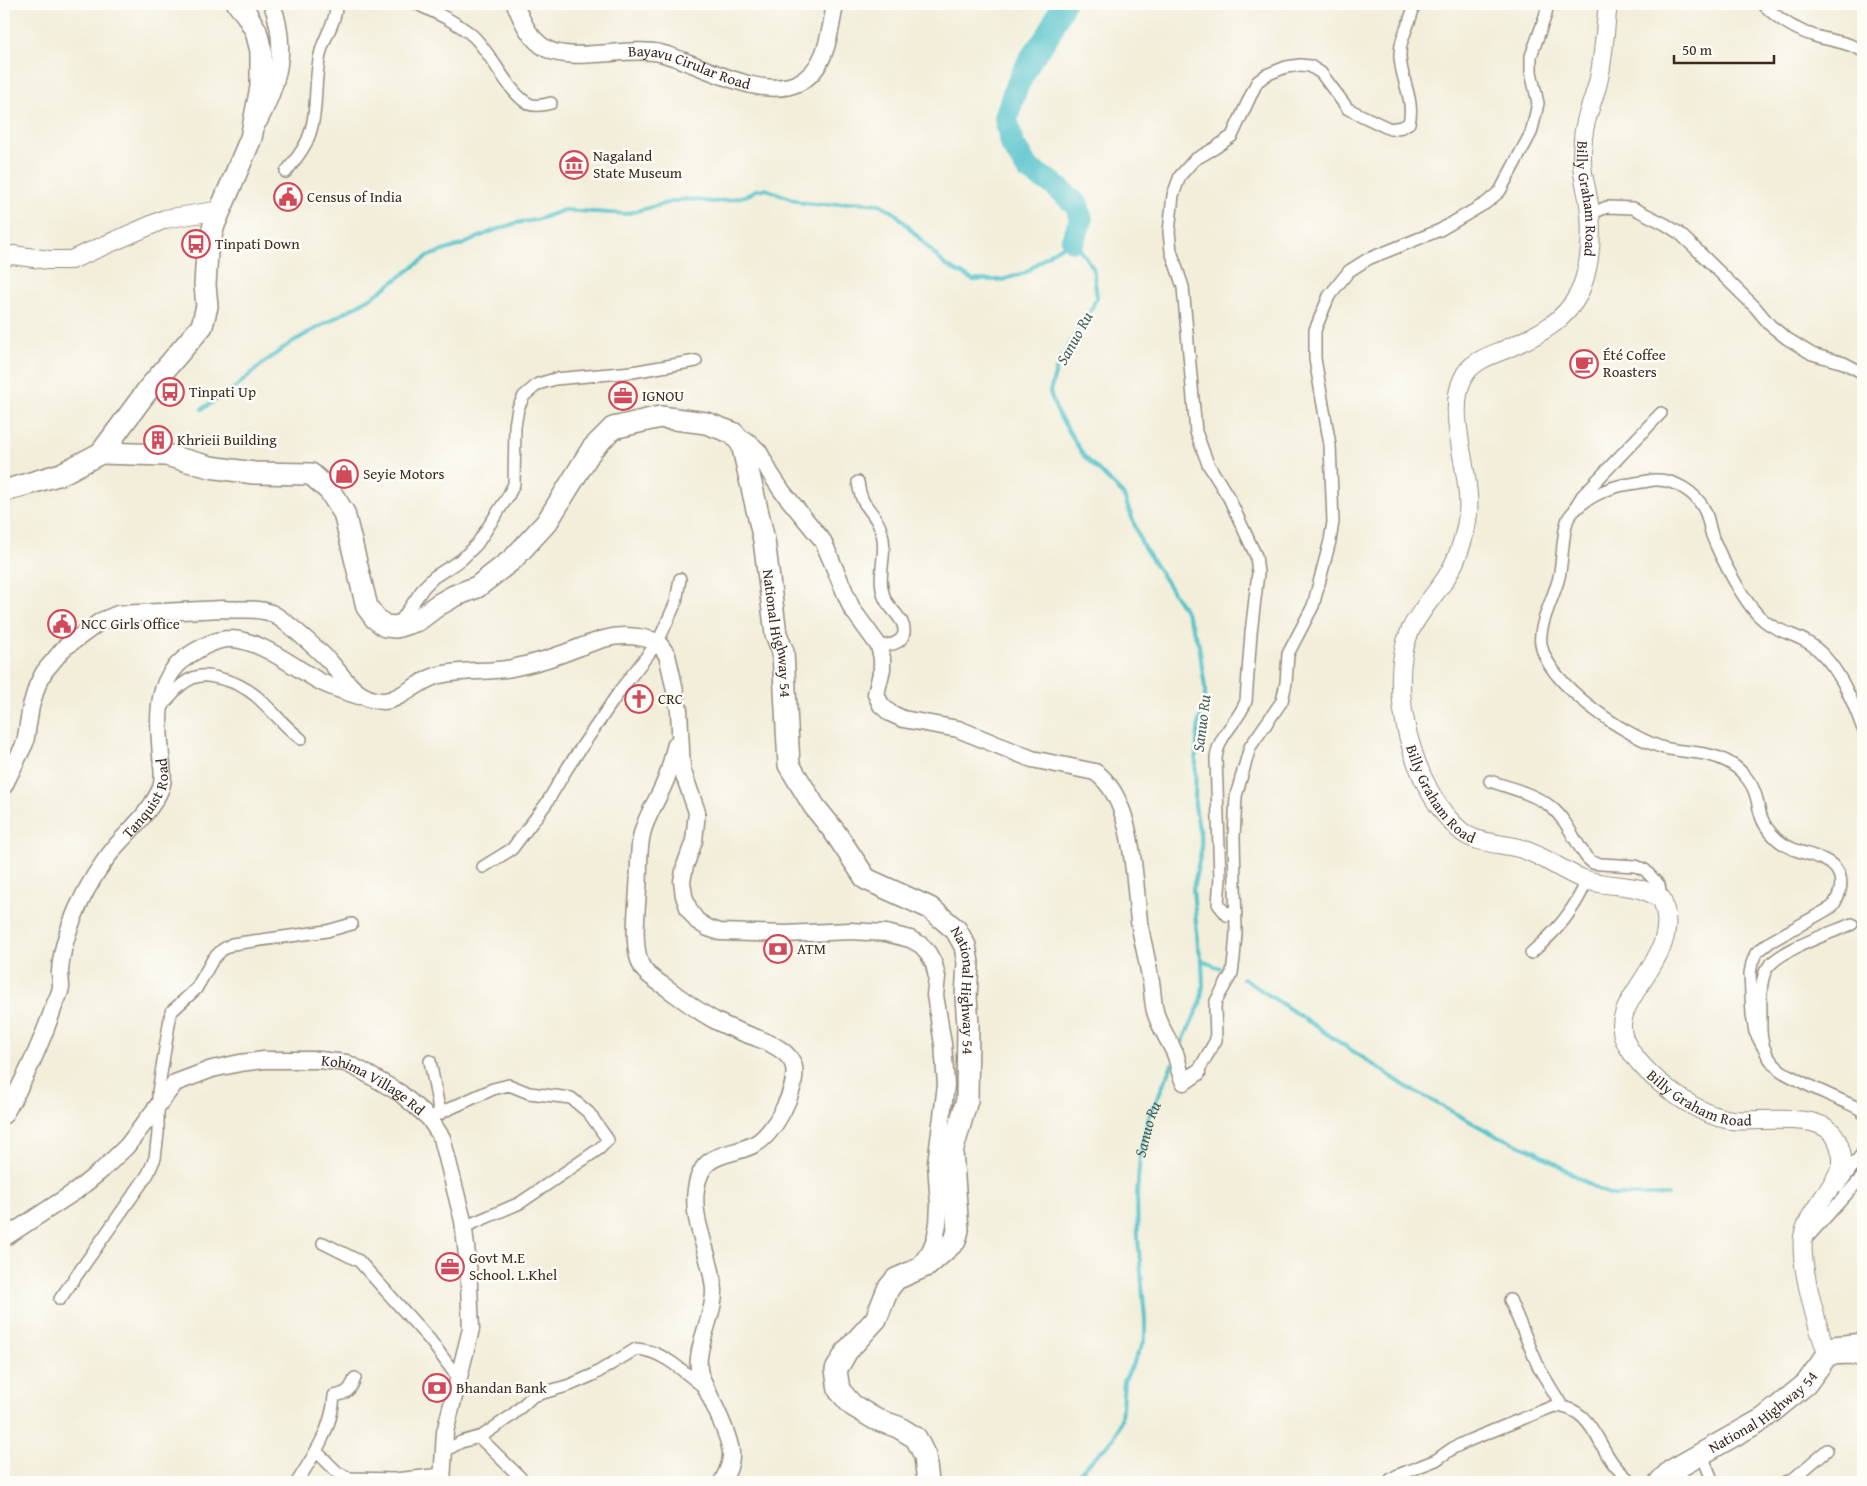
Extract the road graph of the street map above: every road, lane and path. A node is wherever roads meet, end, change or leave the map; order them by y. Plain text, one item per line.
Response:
1 (238, 4) edge
2 (272, 4) edge
3 (336, 4) edge
4 (417, 4) edge
5 (515, 4) edge
6 (835, 4) edge
7 (1414, 4) edge
8 (1548, 4) edge
9 (1608, 4) edge
10 (1763, 4) edge
11 (1863, 50) edge
12 (551, 103) dead end
13 (250, 138) junction
14 (286, 172) dead end
15 (221, 210) junction
16 (1590, 214) junction
17 (4, 258) edge
18 (696, 361) dead end
19 (1863, 373) edge
20 (1661, 413) dead end
21 (733, 434) junction
22 (101, 453) junction
23 (858, 482) dead end
24 (4, 492) edge
25 (1568, 518) junction
26 (680, 579) dead end
27 (396, 627) junction
28 (658, 642) junction
29 (879, 646) junction
30 (366, 698) junction
31 (158, 714) junction
32 (680, 727) junction
33 (1863, 729) edge
34 (301, 739) dead end
35 (1490, 781) dead end
36 (4, 786) edge
37 (484, 868) dead end
38 (1587, 881) junction
39 (1662, 901) junction
40 (1235, 910) junction
41 (352, 924) dead end
42 (1852, 924) dead end
43 (1531, 953) dead end
44 (1763, 1047) junction
45 (430, 1060) dead end
46 (1197, 1074) joint
47 (159, 1102) junction
48 (1863, 1113) edge
49 (4, 1115) edge
50 (435, 1116) junction
51 (1863, 1152) edge
52 (1863, 1176) edge
53 (1809, 1220) junction
54 (464, 1227) junction
55 (4, 1238) edge
56 (323, 1243) dead end
57 (1803, 1243) junction
58 (914, 1273) junction
59 (60, 1299) dead end
60 (1510, 1300) dead end
61 (1863, 1339) edge
62 (1825, 1349) junction
63 (1863, 1356) edge
64 (355, 1378) dead end
65 (458, 1378) junction
66 (707, 1390) junction
67 (1562, 1406) junction
68 (479, 1437) junction
69 (1827, 1450) dead end
70 (316, 1452) junction
71 (443, 1452) junction
72 (1702, 1454) junction
73 (442, 1478) edge
74 (297, 1482) edge
75 (525, 1482) edge
76 (722, 1482) edge
77 (928, 1482) edge
78 (1391, 1482) edge
79 (1632, 1482) edge
80 (1660, 1482) edge
81 (1713, 1482) edge
82 (1786, 1482) edge

1 - 13 highway
2 - 13 street
3 - 14 street
4 - 12 street
5 - 6 street, Bayavu Cirular Road
7 - 40 street
8 - 40 street
9 - 16 main road, Billy Graham Road
10 - 11 street
13 - 15 highway
15 - 17 main road
15 - 22 highway
16 - 19 street
16 - 38 main road, Billy Graham Road
18 - 27 street
20 - 25 street
21 - 27 highway
21 - 29 street
21 - 58 highway, National Highway 54
22 - 24 highway
22 - 27 highway
23 - 29 street
25 - 33 street
25 - 44 street
26 - 28 street
28 - 30 street, Tanquist Road
28 - 32 street
28 - 37 street
29 - 46 street
30 - 31 street, Tanquist Road
30 - 36 street
31 - 34 street
31 - 49 street, Tanquist Road
32 - 58 street
32 - 66 street
35 - 39 street
38 - 39 main road, Billy Graham Road
38 - 43 street
39 - 53 main road, Billy Graham Road
40 - 46 street
41 - 47 street
42 - 44 street
44 - 48 street
45 - 50 street
47 - 50 street, Kohima Village Rd
47 - 55 street, Kohima Village Rd
47 - 59 street
50 - 54 street, Kohima Village Rd
50 - 54 street
51 - 53 street
52 - 57 street
53 - 57 main road, Billy Graham Road
54 - 65 street, Kohima Village Rd
56 - 65 street
57 - 62 main road, Billy Graham Road
58 - 77 highway, National Highway 54
60 - 67 street
61 - 62 street
62 - 63 highway, National Highway 54
62 - 72 highway, National Highway 54
64 - 70 street
65 - 71 street, Kohima Village Rd
66 - 68 street
66 - 76 street
67 - 78 street
67 - 79 street
68 - 71 street
68 - 75 street
69 - 82 street
70 - 73 street
70 - 74 street
71 - 73 street, Kohima Village Rd
72 - 80 highway, National Highway 54
72 - 81 street

